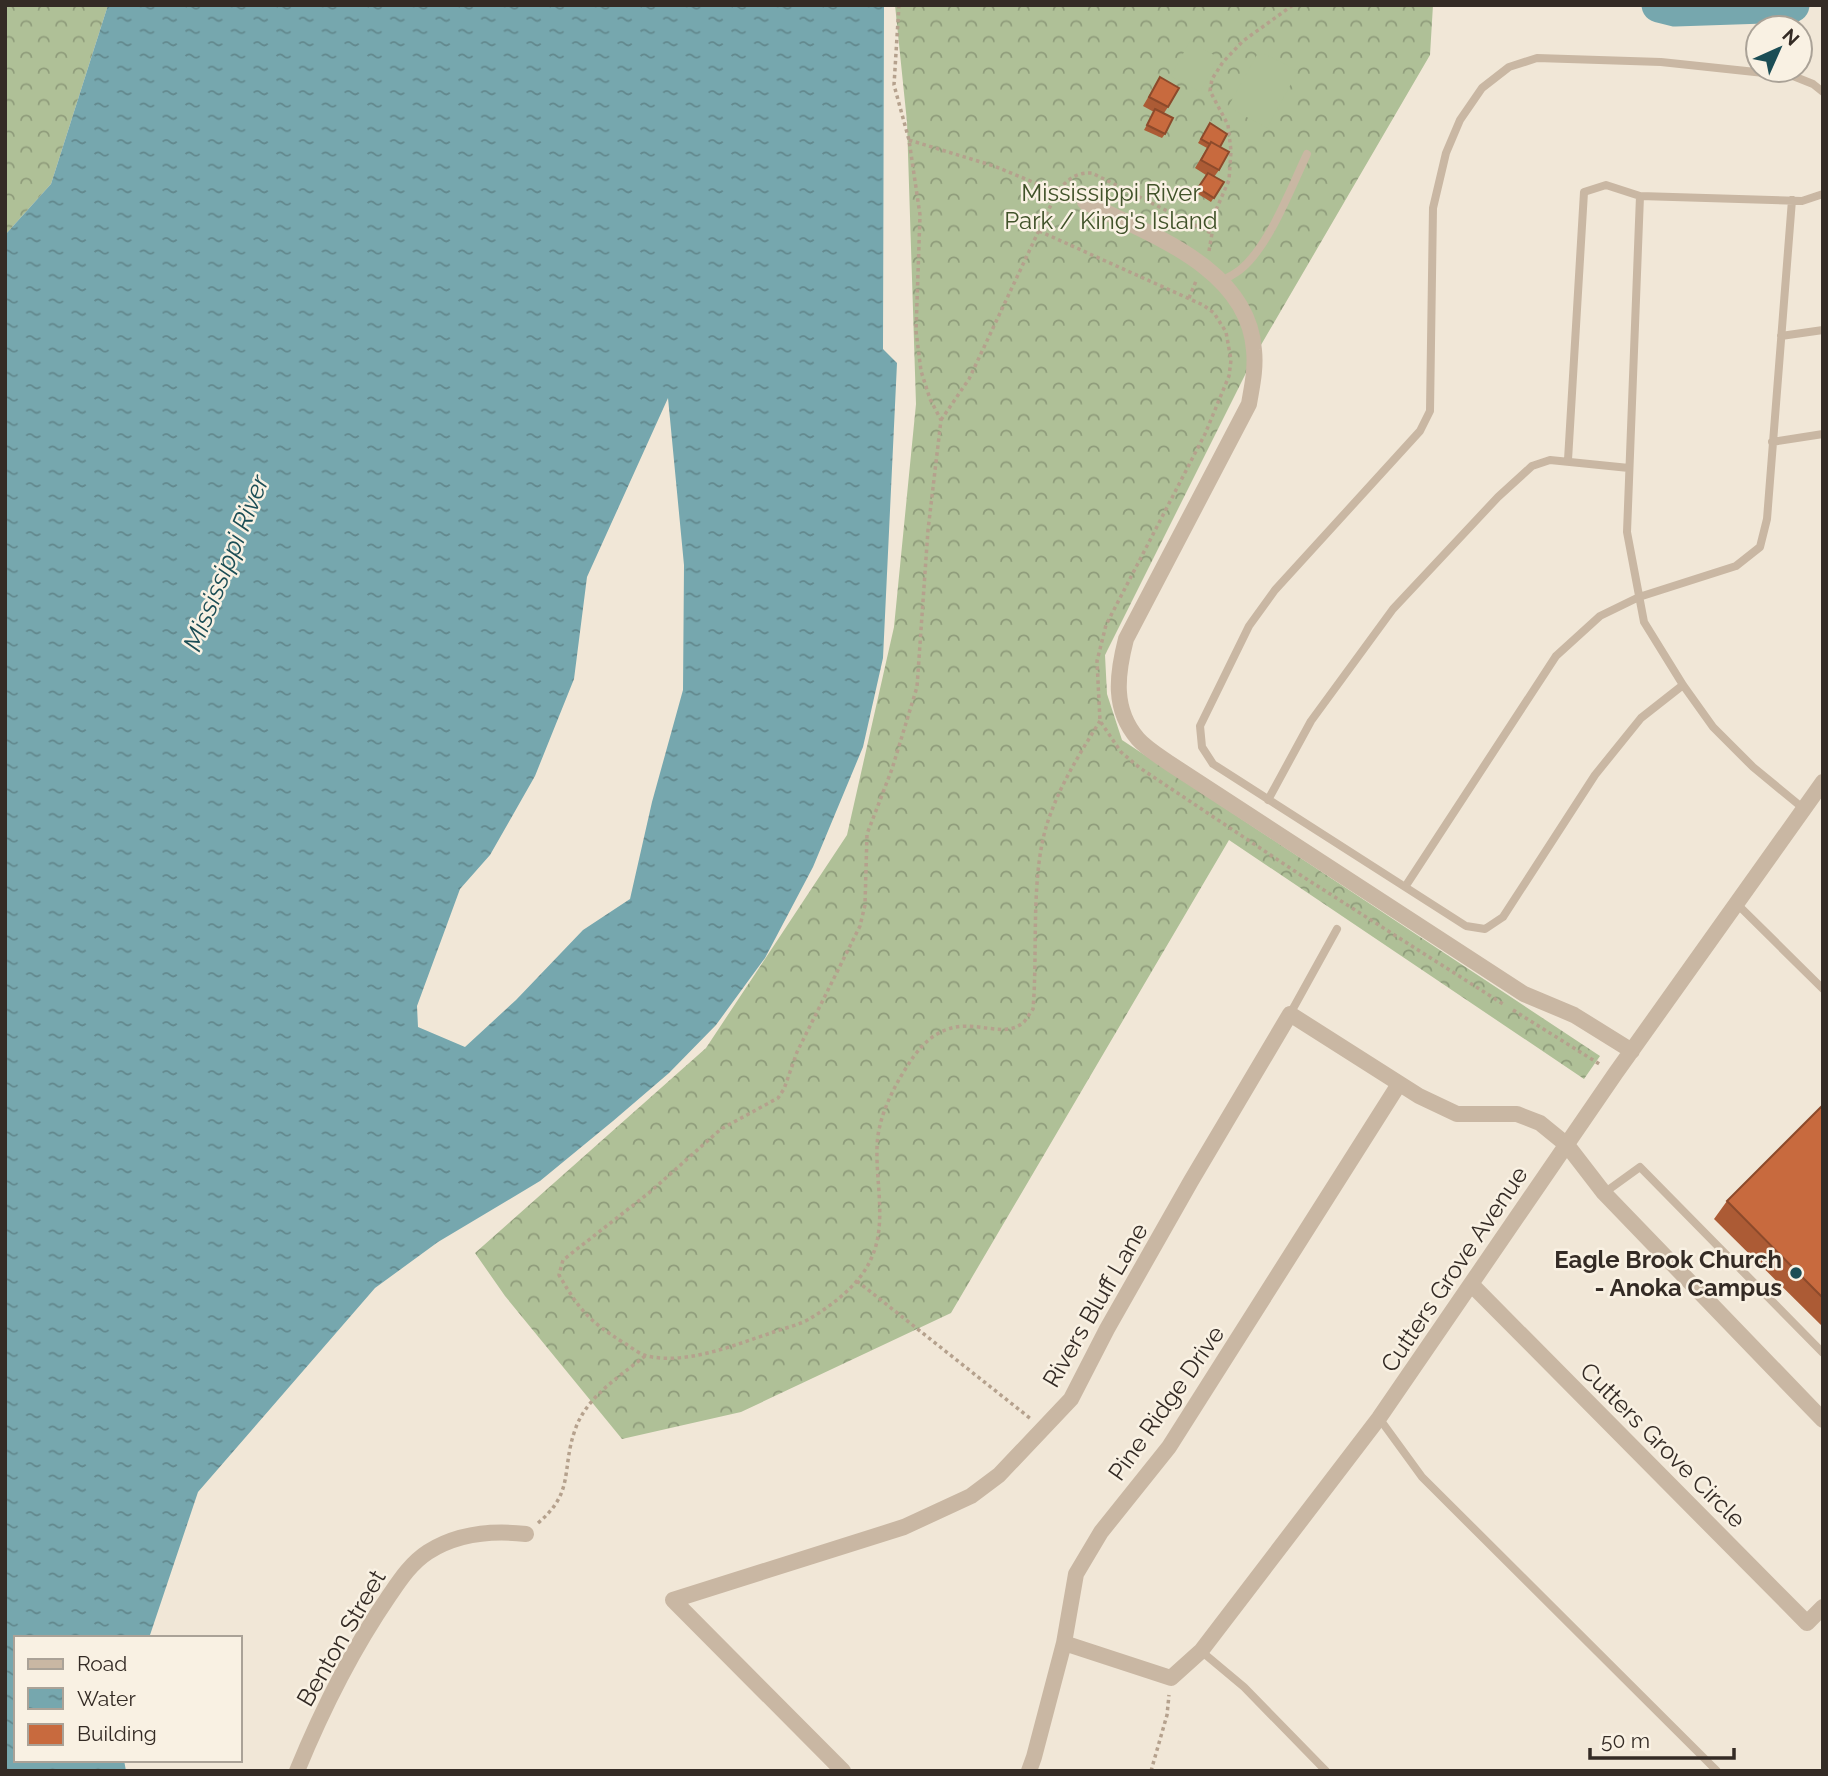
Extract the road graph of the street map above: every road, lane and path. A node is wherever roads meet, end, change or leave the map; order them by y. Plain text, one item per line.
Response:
1 (899, 5) edge
2 (1293, 5) edge
3 (1823, 92) edge
4 (909, 140) junction
5 (1307, 154) dead end
6 (1057, 192) junction
7 (1823, 194) edge
8 (1640, 196) junction
9 (1792, 200) junction
10 (1085, 202) dead end
11 (1039, 231) junction
12 (1212, 233) junction
13 (1204, 264) junction
14 (1222, 281) junction
15 (1189, 298) junction
16 (1823, 330) edge
17 (1781, 336) junction
18 (942, 420) junction
19 (1823, 433) edge
20 (1772, 442) junction
21 (1568, 460) junction
22 (1629, 468) junction
23 (1639, 597) junction
24 (1683, 685) junction
25 (1100, 721) junction
26 (1823, 782) edge
27 (1268, 800) junction
28 (1804, 809) junction
29 (1405, 887) junction
30 (1736, 903) junction
31 (1337, 929) dead end
32 (1823, 989) edge
33 (1290, 1014) junction
34 (1632, 1051) junction
35 (1615, 1074) junction
36 (1399, 1084) junction
37 (1567, 1145) junction
38 (1604, 1193) junction
39 (857, 1281) junction
40 (1471, 1284) junction
41 (1823, 1353) edge
42 (645, 1356) junction
43 (1379, 1418) junction
44 (1823, 1420) edge
45 (1043, 1428) junction
46 (526, 1534) joint
47 (1823, 1607) edge
48 (1064, 1643) junction
49 (1201, 1651) junction
50 (1171, 1678) junction
51 (296, 1771) edge
52 (843, 1771) edge
53 (1028, 1771) edge
54 (1150, 1771) edge
55 (1326, 1771) edge
56 (1717, 1771) edge

1 - 4 path
2 - 12 path
3 - 27 lane
4 - 6 path
4 - 18 path
5 - 14 lane
6 - 11 path
6 - 12 path
7 - 9 lane
8 - 9 lane
8 - 21 lane
8 - 22 lane
9 - 17 lane
10 - 13 street
11 - 15 path
11 - 18 path
12 - 13 path
13 - 14 street
13 - 15 path
14 - 34 street
15 - 25 path
16 - 17 lane
17 - 20 lane
18 - 42 path
19 - 20 lane
20 - 23 lane
21 - 22 lane
21 - 27 lane
22 - 23 lane
23 - 24 lane
23 - 29 lane
24 - 28 lane
24 - 29 lane
25 - 35 path
25 - 39 path
26 - 28 street, Cutters Grove Avenue
27 - 29 lane
28 - 30 street, Cutters Grove Avenue
30 - 32 lane
30 - 34 street, Cutters Grove Avenue
31 - 33 lane
33 - 36 street
33 - 45 street, Rivers Bluff Lane
34 - 35 street, Cutters Grove Avenue
35 - 37 street, Cutters Grove Avenue
36 - 37 street
36 - 48 street, Pine Ridge Drive
37 - 38 street
37 - 40 street, Cutters Grove Avenue
38 - 41 lane
38 - 44 street
39 - 42 path
39 - 45 path
40 - 43 street, Cutters Grove Avenue
40 - 47 street, Cutters Grove Circle
42 - 46 path
43 - 49 street, Cutters Grove Avenue
43 - 56 lane
45 - 52 street, Rivers Bluff Lane
46 - 51 street, Benton Street
48 - 50 street
48 - 53 street, Pine Ridge Drive
49 - 50 street, Cutters Grove Avenue
49 - 55 lane
50 - 54 path

